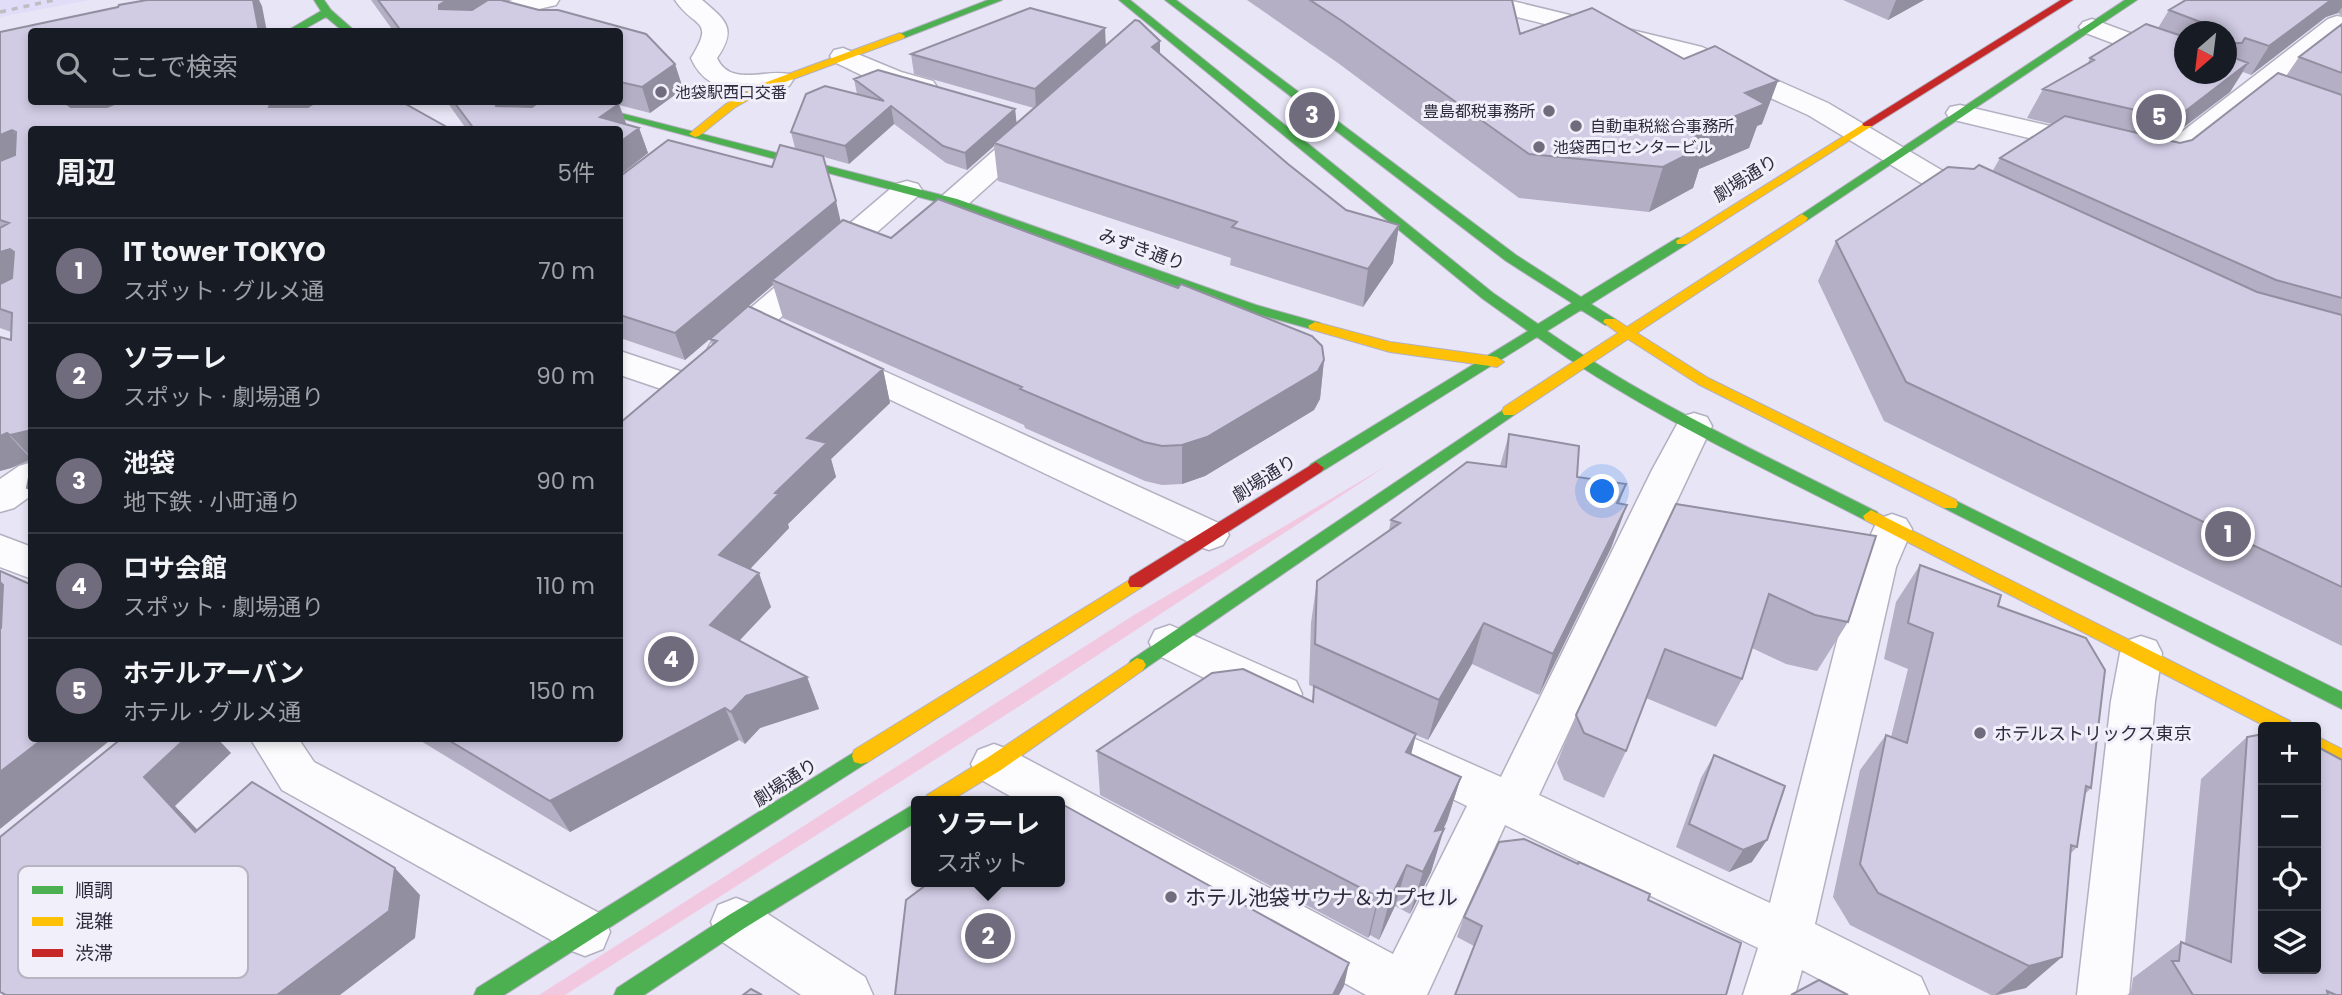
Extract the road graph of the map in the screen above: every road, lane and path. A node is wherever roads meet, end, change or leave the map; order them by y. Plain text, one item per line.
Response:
1 (687, 0) edge
2 (997, 0) edge
3 (1124, 0) edge
4 (1170, 0) edge
5 (1478, 0) edge
6 (2068, 0) edge
7 (2132, 0) edge
8 (323, 6) edge
9 (546, 11) edge
10 (1153, 23) junction
11 (2342, 25) edge
12 (2092, 27) junction
13 (295, 28) edge
14 (347, 28) edge
15 (470, 28) edge
16 (1131, 43) edge
17 (843, 56) junction
18 (2174, 58) edge
19 (779, 80) junction
20 (942, 92) edge
21 (557, 106) edge
22 (1960, 113) junction
23 (1038, 117) edge
24 (1855, 132) junction
25 (695, 134) junction
26 (1895, 155) junction
27 (663, 159) edge
28 (908, 190) junction
29 (953, 202) junction
30 (2001, 209) edge
31 (1580, 304) junction
32 (755, 322) junction
33 (1537, 331) junction
34 (1627, 334) junction
35 (1488, 362) junction
36 (1515, 362) dead end
37 (1556, 363) dead end
38 (1583, 363) junction
39 (623, 364) edge
40 (682, 384) junction
41 (651, 411) edge
42 (1694, 426) junction
43 (28, 479) edge
44 (0, 498) edge
45 (1892, 529) junction
46 (1209, 535) junction
47 (0, 550) edge
48 (28, 562) edge
49 (1170, 642) junction
50 (2141, 653) junction
51 (2342, 701) edge
52 (1322, 714) edge
53 (2274, 722) edge
54 (1371, 737) edge
55 (275, 742) edge
56 (2321, 747) edge
57 (2342, 758) edge
58 (994, 764) junction
59 (942, 796) edge
60 (1051, 796) edge
61 (1503, 801) junction
62 (1065, 804) edge
63 (911, 815) edge
64 (736, 922) junction
65 (585, 932) junction
66 (1787, 936) junction
67 (1401, 991) edge
68 (485, 995) edge
69 (625, 995) edge
70 (847, 995) edge
71 (1769, 995) edge
72 (1902, 995) edge
73 (2103, 995) edge

1 - 19 street
2 - 17 street
3 - 10 street
4 - 31 street
5 - 24 street
6 - 24 street, 劇場通り
7 - 12 street
8 - 13 street
8 - 14 street
9 - 15 street
10 - 16 street
10 - 33 street
11 - 22 street
12 - 18 street
12 - 22 street
17 - 19 street
17 - 20 street
19 - 25 street
21 - 25 street, みずき通り
22 - 26 street
23 - 29 street
24 - 26 street
24 - 31 street, 劇場通り
25 - 27 street
25 - 28 street, みずき通り
26 - 30 street
26 - 34 street
28 - 29 street, みずき通り
28 - 32 street
29 - 35 street, みずき通り
31 - 33 street, 劇場通り
31 - 34 street
32 - 40 street
32 - 46 street
33 - 35 street, 劇場通り
33 - 38 street
34 - 38 street
34 - 51 street
35 - 36 street, みずき通り
35 - 46 street, 劇場通り
37 - 38 street
38 - 42 street
38 - 49 street
39 - 40 street
40 - 41 street
42 - 45 street
42 - 61 street
43 - 44 street
45 - 50 street
45 - 66 street
46 - 65 street, 劇場通り
47 - 48 street
49 - 52 street
49 - 58 street
50 - 53 street
50 - 73 street
54 - 61 street
55 - 65 street
56 - 57 street
58 - 59 street
58 - 60 street
61 - 66 street
61 - 67 street
62 - 67 street
63 - 64 street
64 - 69 street
64 - 70 street
65 - 68 street, 劇場通り
66 - 71 street
66 - 72 street

